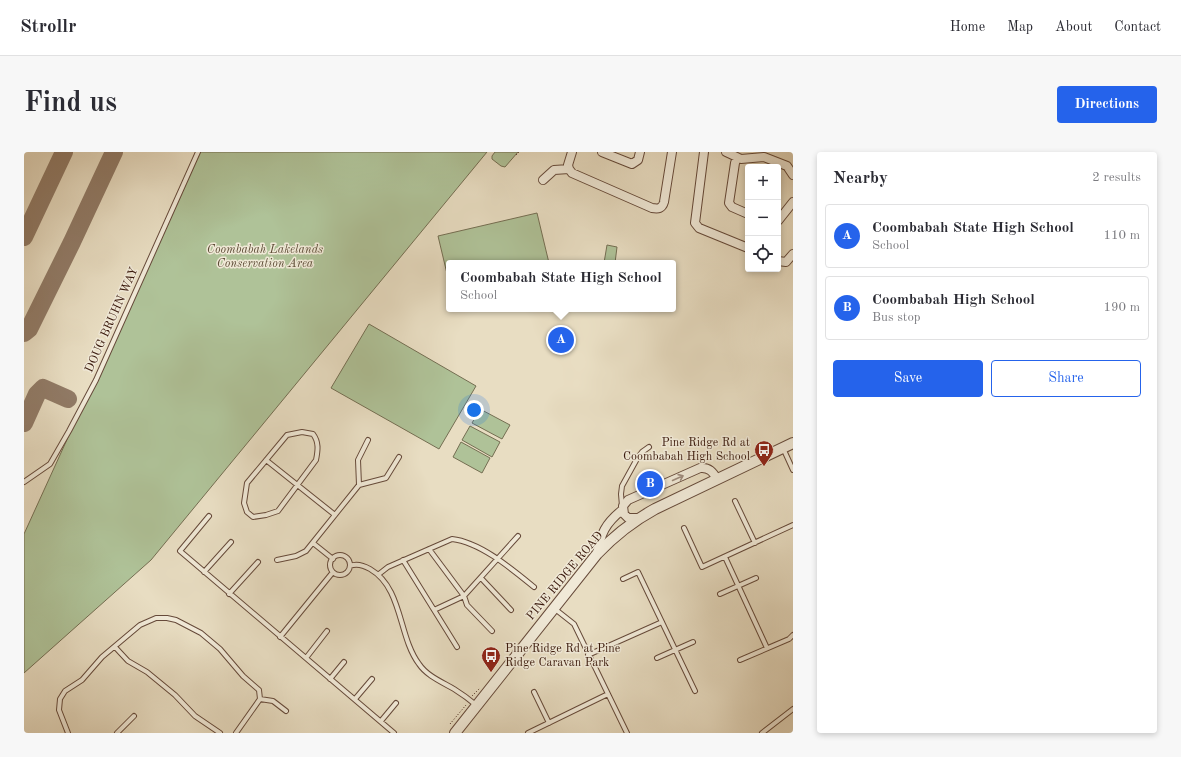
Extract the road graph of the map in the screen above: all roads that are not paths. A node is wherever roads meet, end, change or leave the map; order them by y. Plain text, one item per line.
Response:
1 (198, 152) edge
2 (572, 152) edge
3 (602, 152) edge
4 (640, 152) edge
5 (672, 152) edge
6 (704, 152) edge
7 (726, 152) edge
8 (737, 157) junction
9 (569, 169) junction
10 (793, 175) edge
11 (543, 180) dead end
12 (793, 202) edge
13 (745, 213) edge
14 (781, 217) edge
15 (745, 247) edge
16 (793, 254) edge
17 (781, 261) edge
18 (368, 440) dead end
19 (793, 444) edge
20 (649, 447) dead end
21 (783, 448) junction
22 (399, 457) dead end
23 (266, 460) junction
24 (793, 470) edge
25 (717, 479) junction
26 (24, 482) edge
27 (298, 485) junction
28 (359, 485) junction
29 (735, 501) dead end
30 (622, 508) junction
31 (335, 515) junction
32 (210, 516) dead end
33 (638, 518) junction
34 (793, 526) edge
35 (684, 528) dead end
36 (518, 536) dead end
37 (231, 542) dead end
38 (313, 543) junction
39 (755, 543) junction
40 (429, 549) junction
41 (596, 554) junction
42 (725, 557) junction
43 (333, 559) junction
44 (498, 559) junction
45 (278, 560) dead end
46 (403, 560) junction
47 (258, 562) dead end
48 (350, 566) junction
49 (204, 572) junction
50 (333, 572) junction
51 (379, 574) junction
52 (481, 578) junction
53 (756, 578) dead end
54 (623, 579) dead end
55 (534, 586) dead end
56 (738, 586) junction
57 (229, 594) junction
58 (720, 594) dead end
59 (464, 596) junction
60 (554, 608) junction
61 (434, 610) junction
62 (511, 610) dead end
63 (662, 622) junction
64 (327, 630) dead end
65 (492, 631) dead end
66 (793, 635) edge
67 (280, 637) junction
68 (693, 642) dead end
69 (116, 647) junction
70 (457, 647) dead end
71 (767, 648) junction
72 (675, 649) junction
73 (588, 655) junction
74 (306, 658) junction
75 (657, 658) dead end
76 (740, 660) dead end
77 (344, 662) dead end
78 (330, 679) junction
79 (372, 679) dead end
80 (695, 691) dead end
81 (534, 692) dead end
82 (608, 694) junction
83 (260, 699) junction
84 (355, 700) junction
85 (396, 703) dead end
86 (477, 705) junction
87 (793, 709) edge
88 (286, 711) dead end
89 (134, 716) dead end
90 (381, 721) junction
91 (549, 723) junction
92 (534, 732) edge
93 (68, 733) edge
94 (117, 733) edge
95 (220, 733) edge
96 (236, 733) edge
97 (394, 733) edge
98 (455, 733) edge
99 (528, 733) edge
100 (627, 733) edge
101 (762, 733) edge

1 - 26 lane, DOUG BRUHN WAY
2 - 9 street
3 - 4 street
5 - 9 street
6 - 15 street
7 - 8 street
8 - 10 street
8 - 13 street
9 - 11 street
12 - 14 street
16 - 17 street
18 - 28 lane
19 - 21 street, PINE RIDGE ROAD
20 - 30 lane
21 - 24 lane
21 - 25 street, PINE RIDGE ROAD
22 - 28 lane
23 - 27 lane
23 - 27 lane
23 - 27 lane
30 -> 25 street
25 - 33 street, PINE RIDGE ROAD
27 - 31 lane
28 - 31 lane
29 - 39 lane
30 - 33 street
30 - 41 street
31 - 38 lane
32 - 49 lane
33 - 41 street, PINE RIDGE ROAD
34 - 39 lane
35 - 42 lane
36 - 44 lane
37 - 49 lane
38 - 43 lane
38 - 45 lane
39 - 42 lane
40 - 44 lane
40 - 46 lane
40 - 59 lane
41 - 60 street, PINE RIDGE ROAD
42 - 56 lane
43 - 48 lane
43 - 50 lane
44 - 52 lane
44 - 55 lane
46 - 51 lane
46 - 61 lane
47 - 57 lane
48 - 50 lane
48 - 51 lane
49 - 57 lane
50 - 67 lane
51 - 86 lane
52 - 59 lane
52 - 62 lane
53 - 56 lane
54 - 63 lane
56 - 58 lane
56 - 71 lane
57 - 67 lane
59 - 61 lane
59 - 65 lane
60 - 73 lane
60 - 86 street, PINE RIDGE ROAD
61 - 70 lane
63 - 72 lane
63 - 73 lane
64 - 74 lane
66 - 71 lane
67 - 74 lane
68 - 72 lane
69 - 83 lane
69 - 93 lane
69 - 95 lane
71 - 76 lane
72 - 75 lane
72 - 80 lane
73 - 82 lane
74 - 78 lane
77 - 78 lane
78 - 84 lane
79 - 84 lane
81 - 91 lane
82 - 91 lane
82 - 100 lane
83 - 88 lane
83 - 96 lane
84 - 90 lane
85 - 90 lane
86 - 98 street, PINE RIDGE ROAD
87 - 101 lane
89 - 94 lane
90 - 97 lane
91 - 92 lane
92 - 99 lane

